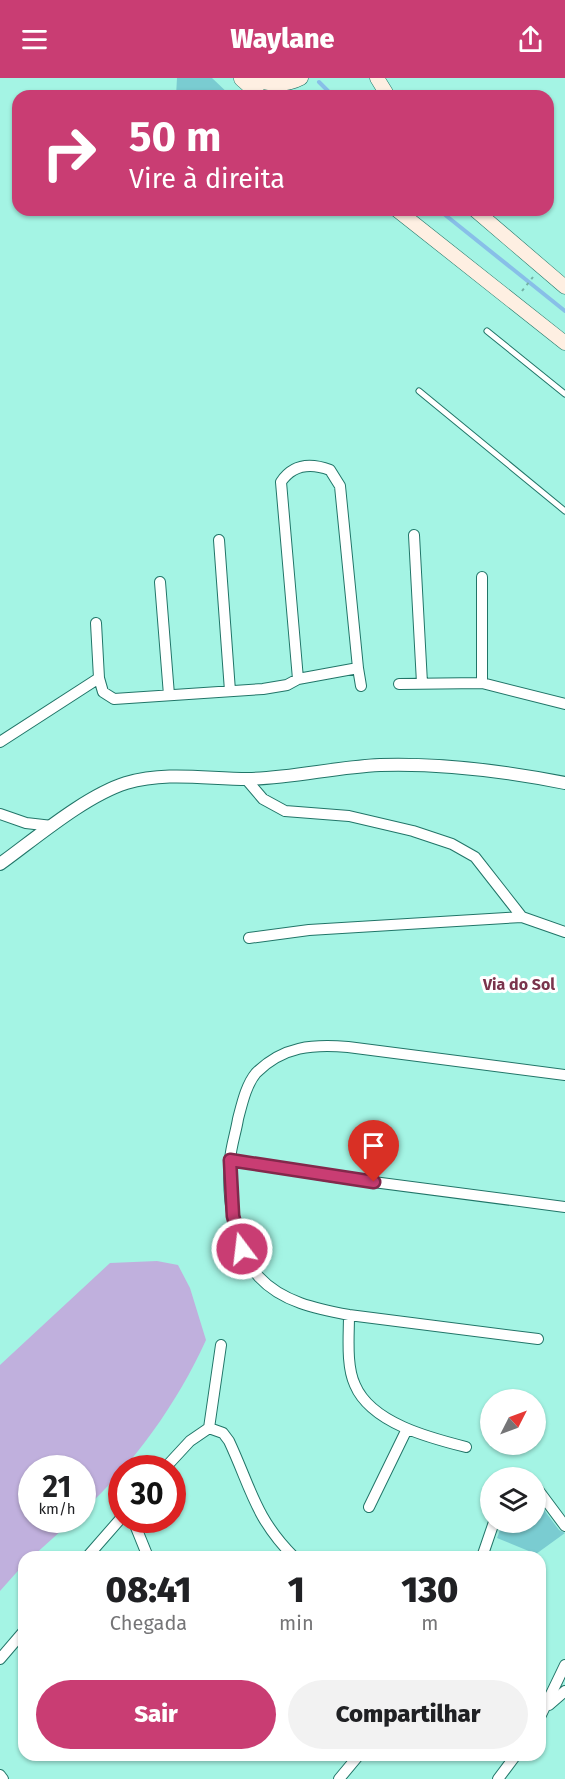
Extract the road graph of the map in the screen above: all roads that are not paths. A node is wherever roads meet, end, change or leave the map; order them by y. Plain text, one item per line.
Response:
1 (242, 78) edge
2 (301, 78) edge
3 (254, 90) edge
4 (405, 216) edge
5 (482, 216) edge
6 (565, 287) edge
7 (487, 331) dead end
8 (565, 343) edge
9 (419, 391) dead end
10 (565, 394) edge
11 (565, 511) edge
12 (414, 535) dead end
13 (219, 540) dead end
14 (482, 577) dead end
15 (160, 582) dead end
16 (96, 623) dead end
17 (358, 668) junction
18 (99, 678) junction
19 (298, 679) junction
20 (422, 683) junction
21 (482, 683) junction
22 (399, 684) dead end
23 (361, 686) dead end
24 (230, 691) junction
25 (169, 695) junction
26 (565, 704) edge
27 (0, 742) edge
28 (246, 779) junction
29 (565, 783) edge
30 (0, 814) edge
31 (52, 826) junction
32 (0, 864) edge
33 (522, 917) junction
34 (565, 932) edge
35 (249, 938) dead end
36 (565, 1075) edge
37 (230, 1160) junction
38 (565, 1207) edge
39 (349, 1315) junction
40 (538, 1339) dead end
41 (221, 1345) dead end
42 (209, 1428) junction
43 (407, 1429) junction
44 (466, 1448) dead end
45 (177, 1455) edge
46 (546, 1500) edge
47 (369, 1506) dead end
48 (565, 1526) edge
49 (108, 1533) edge
50 (138, 1533) edge
51 (490, 1533) edge
52 (92, 1551) edge
53 (146, 1551) edge
54 (288, 1551) edge
55 (484, 1551) edge
56 (18, 1638) edge
57 (0, 1659) edge
58 (565, 1665) edge
59 (565, 1691) edge
60 (546, 1706) edge
61 (546, 1709) edge
62 (354, 1761) edge
63 (512, 1761) edge
64 (0, 1775) edge
65 (3, 1779) edge
66 (339, 1779) edge
67 (498, 1779) edge

1 - 2 main road
1 - 3 main road
4 - 8 main road
5 - 6 main road
7 - 10 lane
9 - 11 lane
12 - 20 street
13 - 24 street
14 - 21 street
15 - 25 street
16 - 18 street
17 - 19 street
17 - 19 street
17 - 23 street
18 - 25 street
18 - 27 street
19 - 24 street
20 - 21 street
20 - 22 street
21 - 26 street
24 - 25 street
28 - 29 street
28 - 31 street
28 - 33 street
30 - 31 street
31 - 32 street
33 - 34 street
33 - 35 street
36 - 37 street
37 - 38 street
37 - 39 street
39 - 40 street
39 - 43 street
41 - 42 street
42 - 45 street
42 - 54 street
43 - 44 street
43 - 47 street
46 - 48 street
49 - 52 street
50 - 53 street
51 - 55 street
56 - 57 street
58 - 60 street
59 - 61 street
62 - 66 street
63 - 67 street
64 - 65 street

